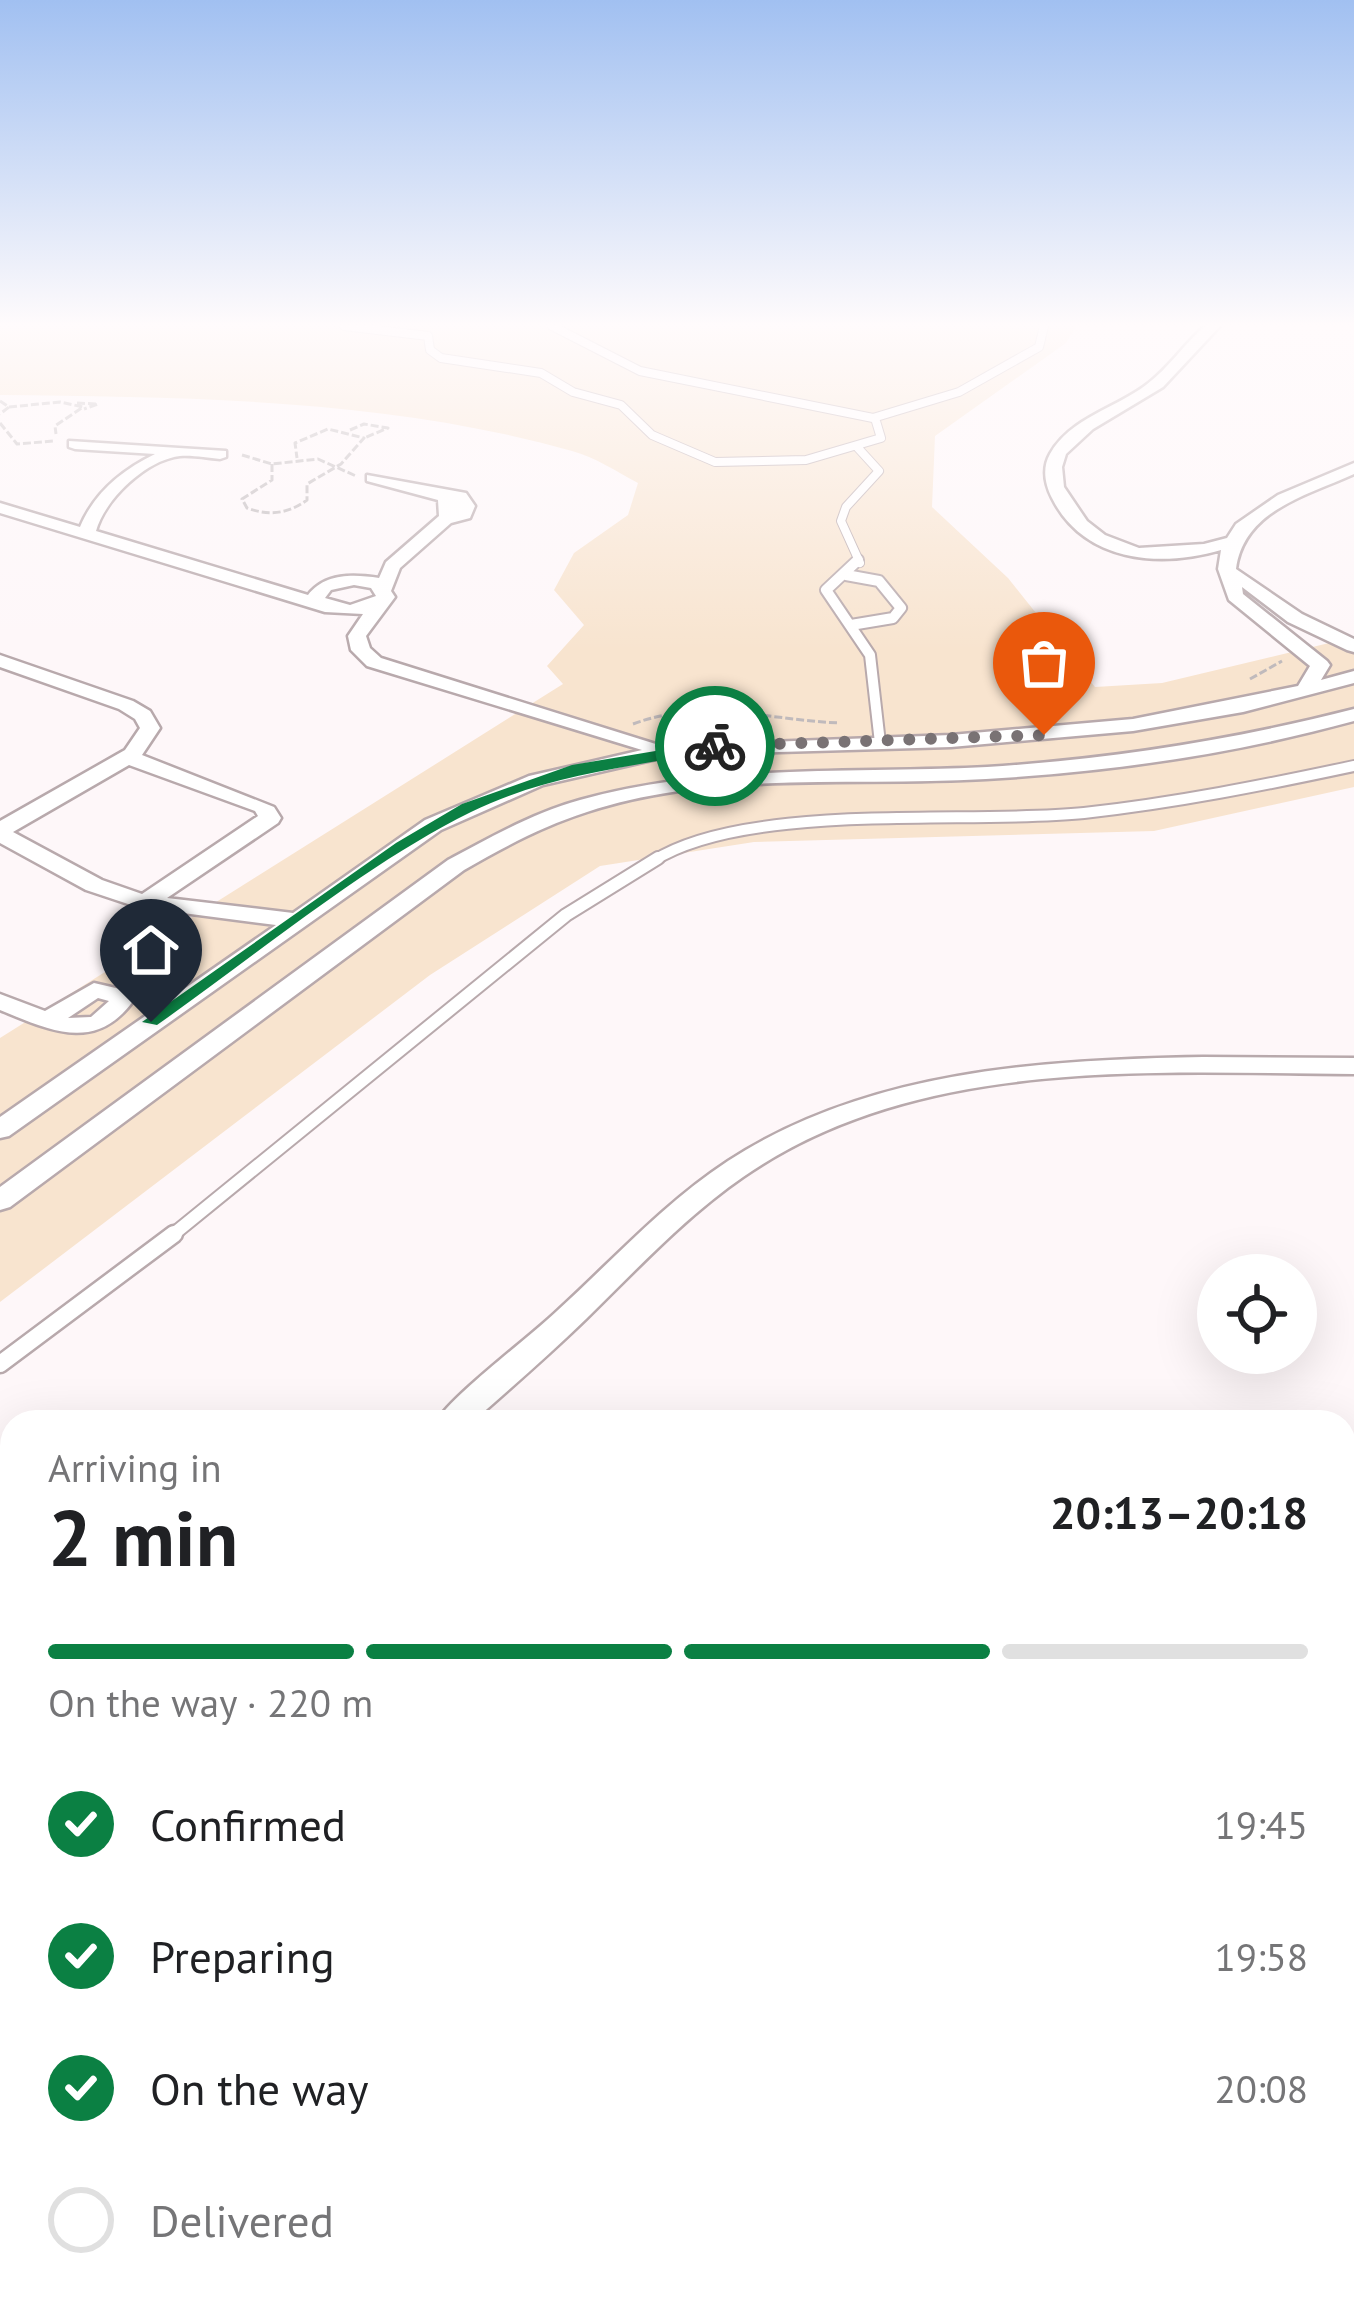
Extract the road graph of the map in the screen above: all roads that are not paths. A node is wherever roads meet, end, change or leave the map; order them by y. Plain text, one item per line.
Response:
1 (651, 434) edge
2 (880, 434) edge
3 (1077, 434) edge
4 (75, 444) dead end
5 (114, 447) junction
6 (858, 448) junction
7 (176, 451) junction
8 (220, 454) road end
9 (1354, 469) edge
10 (133, 472) junction
11 (373, 478) road end
12 (107, 499) junction
13 (0, 508) edge
14 (26, 516) junction
15 (86, 535) junction
16 (1230, 542) junction
17 (1187, 552) junction
18 (392, 566) junction
19 (1230, 568) junction
20 (846, 575) junction
21 (354, 580) junction
22 (383, 594) junction
23 (326, 600) junction
24 (851, 625) junction
25 (358, 629) junction
26 (1354, 646) edge
27 (4, 666) edge
28 (1354, 677) edge
29 (1306, 691) junction
30 (1354, 716) edge
31 (568, 725) junction
32 (879, 733) junction
33 (674, 749) junction
34 (128, 757) junction
35 (1354, 766) edge
36 (536, 780) junction
37 (0, 832) edge
38 (145, 902) junction
39 (296, 920) junction
40 (0, 1001) edge
41 (48, 1020) dead end
42 (1354, 1066) edge
43 (42, 1098) junction
44 (0, 1100) edge
45 (0, 1130) edge
46 (0, 1201) edge
47 (0, 1364) edge
48 (465, 1410) edge

1 - 6 lane
2 - 6 lane
3 - 17 street
4 - 5 street
5 - 7 street
5 - 10 street
6 - 20 lane
7 - 8 street
7 - 10 street
9 - 16 street
10 - 12 street
11 - 18 street
12 - 14 street
12 - 15 street
13 - 14 street
14 - 15 street
15 - 23 street
16 - 17 street
16 - 19 street
17 - 19 street
18 - 21 street
18 - 22 street
19 - 26 street
19 - 29 street
20 - 24 lane
20 - 24 lane
21 - 22 street
21 - 23 street
22 - 23 street
22 - 25 street
23 - 25 street
24 - 32 lane
25 - 31 street
27 - 34 street
28 - 29 street
29 - 32 street
30 - 46 street
31 - 33 street
31 - 36 street
32 - 33 street
33 - 36 street
34 - 37 street
34 - 38 street
35 - 47 lane
36 - 39 street
37 - 38 street
38 - 39 street
39 - 43 street
40 - 41 street
42 - 48 street
43 - 44 street
43 - 45 street

